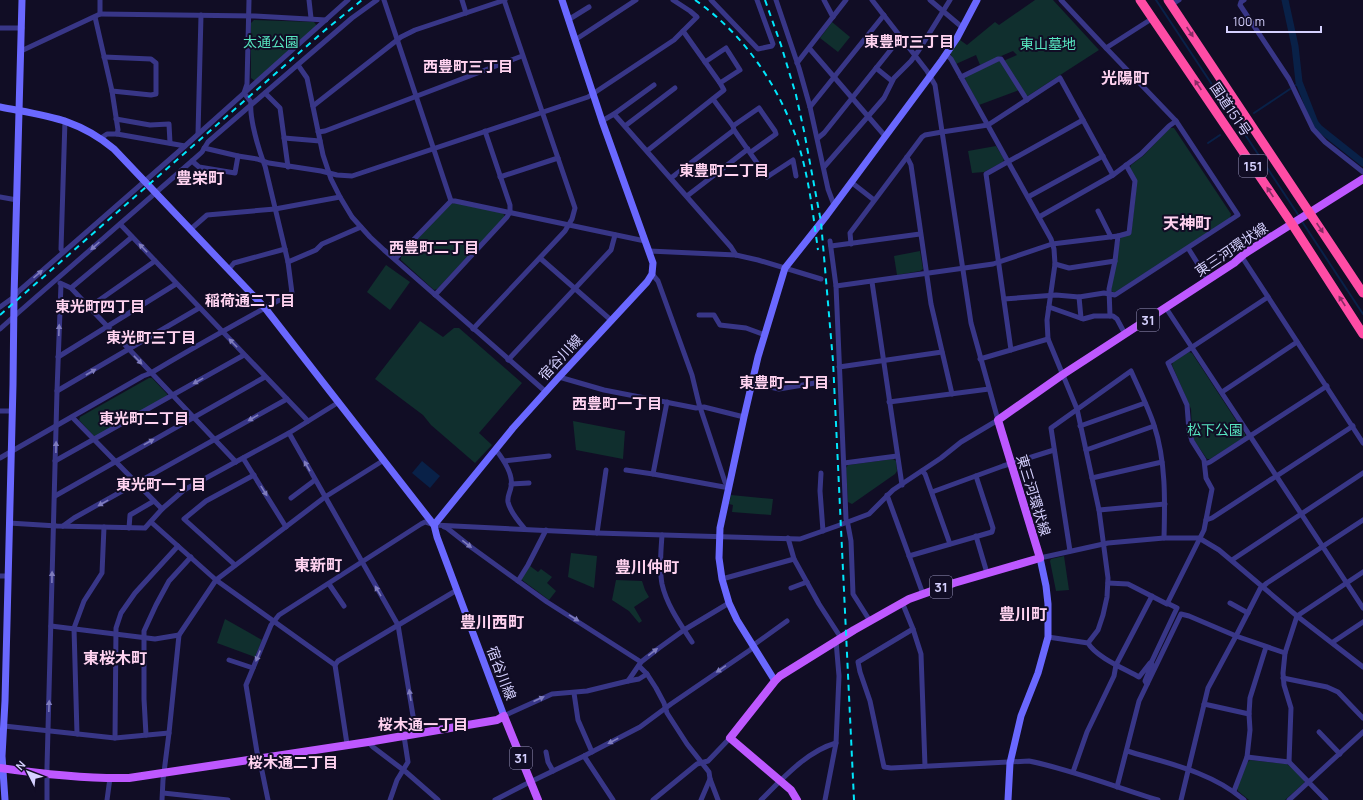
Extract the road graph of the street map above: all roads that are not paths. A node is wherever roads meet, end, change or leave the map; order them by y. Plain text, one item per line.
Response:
1 (22, 0) edge
2 (100, 0) edge
3 (248, 0) edge
4 (309, 0) edge
5 (348, 0) edge
6 (377, 0) edge
7 (384, 0) edge
8 (462, 0) edge
9 (504, 0) edge
10 (562, 0) edge
11 (636, 0) edge
12 (673, 0) edge
13 (711, 0) edge
14 (757, 0) edge
15 (776, 0) edge
16 (824, 0) edge
17 (846, 0) edge
18 (872, 0) edge
19 (930, 0) edge
20 (950, 0) edge
21 (977, 0) edge
22 (1061, 0) edge
23 (1140, 0) edge
24 (1244, 0) edge
25 (1173, 2) edge
26 (589, 7) dead end
27 (943, 11) junction
28 (466, 13) junction
29 (201, 15) junction
30 (884, 15) junction
31 (97, 16) junction
32 (833, 16) junction
33 (248, 17) junction
34 (310, 18) junction
35 (1153, 18) junction
36 (326, 20) junction
37 (568, 20) junction
38 (0, 28) edge
39 (22, 28) junction
40 (963, 28) junction
41 (683, 31) junction
42 (901, 37) junction
43 (397, 40) junction
44 (575, 40) junction
45 (809, 48) junction
46 (1106, 48) junction
47 (21, 51) junction
48 (946, 54) junction
49 (915, 55) junction
50 (522, 56) junction
51 (104, 57) junction
52 (705, 62) junction
53 (797, 63) junction
54 (298, 65) junction
55 (876, 68) junction
56 (930, 76) junction
57 (961, 77) junction
58 (835, 78) junction
59 (892, 81) junction
60 (720, 83) junction
61 (654, 84) dead end
62 (675, 88) dead end
63 (112, 91) junction
64 (244, 93) junction
65 (265, 93) junction
66 (593, 93) junction
67 (416, 96) junction
68 (852, 98) junction
69 (713, 99) junction
70 (1027, 100) junction
71 (251, 105) junction
72 (313, 106) junction
73 (0, 107) edge
74 (810, 107) junction
75 (19, 111) junction
76 (542, 112) junction
77 (614, 114) junction
78 (868, 117) junction
79 (116, 119) junction
80 (65, 120) junction
81 (602, 120) junction
82 (1083, 120) junction
83 (1176, 121) junction
84 (988, 125) junction
85 (625, 126) junction
86 (733, 128) junction
87 (485, 131) junction
88 (318, 132) junction
89 (942, 132) junction
90 (118, 134) junction
91 (198, 134) junction
92 (885, 136) junction
93 (101, 138) junction
94 (284, 138) junction
95 (818, 138) junction
96 (320, 141) junction
97 (170, 143) junction
98 (185, 146) junction
99 (204, 148) junction
100 (434, 149) junction
101 (749, 150) junction
102 (647, 152) junction
103 (238, 156) junction
104 (1103, 156) junction
105 (907, 157) junction
106 (558, 158) junction
107 (192, 161) junction
108 (263, 161) junction
109 (1008, 161) junction
110 (1126, 165) junction
111 (288, 167) junction
112 (824, 168) junction
113 (329, 172) junction
114 (1363, 172) edge
115 (1114, 175) junction
116 (796, 176) dead end
117 (500, 177) junction
118 (671, 178) junction
119 (1363, 179) edge
120 (145, 180) junction
121 (851, 182) junction
122 (156, 192) junction
123 (686, 196) junction
124 (0, 197) edge
125 (340, 197) junction
126 (1028, 197) junction
127 (16, 200) junction
128 (874, 200) junction
129 (451, 201) junction
130 (834, 204) junction
131 (275, 209) junction
132 (1098, 211) dead end
133 (510, 212) junction
134 (1039, 217) junction
135 (1301, 218) junction
136 (120, 224) junction
137 (568, 225) junction
138 (361, 227) junction
139 (191, 229) junction
140 (920, 234) junction
141 (615, 235) junction
142 (1118, 236) junction
143 (132, 237) junction
144 (1111, 237) junction
145 (645, 241) junction
146 (851, 244) junction
147 (1052, 244) junction
148 (1188, 248) junction
149 (285, 249) junction
150 (649, 251) junction
151 (63, 252) junction
152 (736, 255) junction
153 (1242, 257) junction
154 (540, 258) junction
155 (395, 259) junction
156 (154, 261) junction
157 (1115, 261) junction
158 (288, 262) junction
159 (999, 262) junction
160 (1055, 264) junction
161 (786, 268) junction
162 (962, 268) junction
163 (229, 269) junction
164 (652, 274) junction
165 (926, 274) junction
166 (58, 279) junction
167 (821, 279) dead end
168 (1208, 280) junction
169 (872, 282) junction
170 (61, 284) junction
171 (176, 284) junction
172 (836, 286) junction
173 (71, 288) junction
174 (575, 289) junction
175 (1363, 293) edge
176 (1110, 294) junction
177 (435, 295) junction
178 (1050, 295) junction
179 (14, 297) junction
180 (1079, 297) junction
181 (1268, 298) junction
182 (1004, 299) junction
183 (2, 302) edge
184 (0, 307) edge
185 (1049, 307) junction
186 (88, 308) junction
187 (199, 308) junction
188 (265, 308) junction
189 (1166, 308) junction
190 (699, 315) dead end
191 (14, 316) junction
192 (1110, 316) junction
193 (1081, 318) junction
194 (612, 321) junction
195 (108, 327) junction
196 (473, 329) junction
197 (0, 330) edge
198 (222, 331) junction
199 (1125, 334) junction
200 (1363, 334) edge
201 (765, 335) junction
202 (1048, 339) junction
203 (1297, 342) junction
204 (1192, 347) junction
205 (129, 350) junction
206 (1011, 350) junction
207 (942, 352) junction
208 (244, 355) junction
209 (58, 357) junction
210 (980, 359) junction
211 (508, 360) junction
212 (884, 361) junction
213 (839, 367) junction
214 (151, 373) junction
215 (1062, 375) junction
216 (266, 377) junction
217 (559, 377) junction
218 (827, 381) dead end
219 (752, 383) junction
220 (1327, 386) junction
221 (989, 389) junction
222 (57, 391) junction
223 (546, 392) junction
224 (1222, 392) junction
225 (952, 394) junction
226 (172, 395) junction
227 (287, 399) junction
228 (339, 402) junction
229 (667, 402) junction
230 (890, 402) junction
231 (1145, 403) junction
232 (700, 408) junction
233 (1077, 409) junction
234 (0, 411) edge
235 (12, 411) junction
236 (72, 417) junction
237 (744, 417) junction
238 (194, 418) junction
239 (998, 420) junction
240 (308, 421) junction
241 (56, 425) junction
242 (1080, 426) junction
243 (1154, 426) junction
244 (1353, 426) junction
245 (289, 433) junction
246 (1250, 437) junction
247 (94, 440) junction
248 (215, 440) junction
249 (1363, 443) edge
250 (496, 450) junction
251 (1054, 450) junction
252 (1086, 450) junction
253 (11, 452) junction
254 (549, 456) dead end
255 (897, 456) junction
256 (0, 458) edge
257 (243, 458) junction
258 (384, 460) junction
259 (56, 461) junction
260 (504, 461) junction
261 (115, 462) junction
262 (236, 462) junction
263 (1162, 462) junction
264 (844, 463) junction
265 (1010, 464) junction
266 (1205, 464) junction
267 (606, 470) dead end
268 (626, 470) dead end
269 (922, 471) junction
270 (820, 473) dead end
271 (1363, 473) edge
272 (653, 474) junction
273 (254, 475) junction
274 (976, 476) junction
275 (1277, 476) junction
276 (1092, 478) junction
277 (315, 480) junction
278 (137, 483) junction
279 (529, 483) dead end
280 (512, 484) junction
281 (902, 485) junction
282 (729, 487) junction
283 (932, 492) junction
284 (887, 495) junction
285 (54, 496) junction
286 (325, 497) junction
287 (291, 498) dead end
288 (154, 501) junction
289 (1165, 504) junction
290 (162, 509) junction
291 (1099, 510) junction
292 (1301, 514) junction
293 (1206, 520) junction
294 (1363, 520) edge
295 (151, 522) junction
296 (847, 522) junction
297 (9, 523) junction
298 (53, 525) junction
299 (434, 525) junction
300 (63, 526) junction
301 (286, 526) junction
302 (104, 527) junction
303 (129, 528) junction
304 (525, 530) junction
305 (546, 530) junction
306 (823, 531) junction
307 (597, 533) junction
308 (662, 534) junction
309 (720, 536) junction
310 (976, 536) junction
311 (788, 538) junction
312 (1164, 538) junction
313 (1199, 538) junction
314 (1103, 543) junction
315 (950, 544) junction
316 (178, 546) junction
317 (1322, 547) junction
318 (1070, 551) junction
319 (909, 556) junction
320 (191, 558) junction
321 (1040, 558) junction
322 (794, 559) junction
323 (1232, 560) junction
324 (362, 563) junction
325 (235, 565) junction
326 (1363, 572) edge
327 (987, 573) junction
328 (4, 576) edge
329 (722, 579) junction
330 (216, 580) junction
331 (518, 581) junction
332 (807, 582) junction
333 (1108, 583) junction
334 (1346, 583) junction
335 (330, 584) junction
336 (1263, 586) junction
337 (791, 588) dead end
338 (456, 590) junction
339 (922, 594) junction
340 (1152, 596) junction
341 (902, 602) junction
342 (729, 603) junction
343 (1167, 603) junction
344 (1230, 603) dead end
345 (344, 606) dead end
346 (1363, 608) edge
347 (1248, 613) junction
348 (1297, 616) junction
349 (274, 621) junction
350 (787, 621) dead end
351 (870, 621) junction
352 (1363, 622) edge
353 (398, 625) junction
354 (51, 626) junction
355 (74, 628) junction
356 (913, 629) junction
357 (684, 630) junction
358 (115, 633) junction
359 (179, 635) junction
360 (1236, 636) junction
361 (144, 637) junction
362 (1048, 637) junction
363 (838, 640) junction
364 (692, 642) dead end
365 (1332, 642) junction
366 (1088, 643) junction
367 (753, 647) junction
368 (1266, 647) junction
369 (1285, 653) junction
370 (229, 660) dead end
371 (1151, 663) junction
372 (640, 664) junction
373 (335, 665) junction
374 (1116, 665) junction
375 (1363, 667) edge
376 (253, 668) junction
377 (647, 674) junction
378 (1283, 678) junction
379 (628, 681) junction
380 (774, 681) junction
381 (1148, 684) junction
382 (2, 689) edge
383 (574, 693) junction
384 (1204, 704) junction
385 (666, 707) junction
386 (1249, 714) junction
387 (504, 716) junction
388 (1363, 718) edge
389 (4, 726) junction
390 (48, 731) junction
391 (1319, 732) dead end
392 (1363, 732) edge
393 (169, 733) junction
394 (77, 734) junction
395 (416, 734) junction
396 (146, 735) junction
397 (404, 736) junction
398 (115, 738) junction
399 (730, 738) junction
400 (368, 742) junction
401 (836, 743) junction
402 (347, 744) junction
403 (1127, 751) junction
404 (546, 752) dead end
405 (592, 752) junction
406 (1340, 754) junction
407 (584, 756) junction
408 (1247, 757) junction
409 (259, 758) junction
410 (1289, 762) junction
411 (702, 763) junction
412 (1010, 763) junction
413 (925, 766) junction
414 (1, 768) edge
415 (403, 770) junction
416 (1187, 770) junction
417 (553, 771) junction
418 (1073, 772) junction
419 (47, 773) junction
420 (164, 773) junction
421 (110, 778) junction
422 (710, 779) junction
423 (780, 780) junction
424 (531, 782) junction
425 (1310, 782) junction
426 (1117, 787) junction
427 (1234, 791) junction
428 (163, 793) junction
429 (5, 800) edge
430 (47, 800) edge
431 (107, 800) edge
432 (162, 800) edge
433 (228, 800) edge
434 (268, 800) edge
435 (390, 800) edge
436 (438, 800) edge
437 (495, 800) edge
438 (538, 800) edge
439 (613, 800) edge
440 (653, 800) edge
441 (701, 800) edge
442 (718, 800) edge
443 (761, 800) edge
444 (796, 800) edge
445 (825, 800) edge
446 (1008, 800) edge
447 (1158, 800) edge
448 (1181, 800) edge
449 (1244, 800) edge
450 (1289, 800) edge
451 (1326, 800) edge

1 - 39 street
2 - 31 street
3 - 33 street
4 - 34 street
5 - 36 street
6 - 54 street
7 - 43 street
8 - 28 street
9 - 28 street
9 - 50 street
10 - 37 street
11 - 44 street
12 - 41 street
13 - 14 street
15 - 53 street
16 - 32 street
17 - 32 street
18 - 30 street
19 - 27 street
20 - 27 street
21 - 40 street
22 - 46 street
23 - 35 highway, 国道151号 / 151
24 - 114 street
25 -> 135 highway, 国道151号 / 151
26 - 37 street
27 - 40 street
27 - 49 street
28 - 43 street
29 - 31 street
29 - 33 street
29 - 91 street
30 - 42 street
30 - 58 street
31 - 47 street
31 - 51 street
32 - 45 street
33 - 34 street
33 - 64 street
34 - 36 street
35 - 46 street
135 -> 35 highway, 国道151号 / 151
36 - 64 street
37 - 44 street
38 - 39 street
39 - 47 street
40 - 48 street
41 - 52 street
41 - 66 street
42 - 49 street
42 - 55 street
43 - 67 street
43 - 72 street
44 - 66 street
45 - 53 street
45 - 58 street
46 - 83 street
47 - 75 street
48 - 56 street
48 - 57 street
49 - 56 street
49 - 59 street
50 - 67 street
50 - 76 street
51 - 63 street
51 - 63 street
52 - 60 street
52 - 60 street
53 - 74 street
54 - 65 street
54 - 72 street
55 - 59 street
55 - 68 street
56 - 89 street
56 - 92 street
57 - 70 street
57 - 84 street
58 - 68 street
58 - 74 street
59 - 78 street
60 - 69 street
61 - 77 street
62 - 85 street
63 - 79 street
64 - 71 street
64 - 91 street
65 - 71 street
65 - 94 street
66 - 76 street
66 - 81 street
67 - 88 street
67 - 100 street
68 - 78 street
68 - 95 street
69 - 86 street
69 - 102 street
70 - 82 street
70 - 84 street
71 - 99 street
71 - 108 street
72 - 88 street
73 - 75 street
74 - 95 street
75 - 80 street
75 - 127 street
76 - 87 street
76 - 106 street
77 - 81 street
77 - 85 street
78 - 92 street
78 - 112 street
79 - 90 street
79 - 97 street
80 - 93 street
80 - 151 street
81 - 145 street
82 - 104 street
82 - 109 street
83 - 110 street
83 - 148 street
84 - 89 street
84 - 109 street
85 - 102 street
86 - 101 street
86 - 101 street
86 - 118 street
87 - 100 street
87 - 117 street
88 - 96 street
89 - 105 street
89 - 162 street
90 - 93 street
90 - 97 street
91 - 98 street
92 - 121 street
93 - 120 street
94 - 96 street
94 - 111 street
95 - 112 street
96 - 113 street
97 - 98 street
98 - 120 street
99 - 103 street
99 - 107 street
100 - 113 street
100 - 129 street
101 - 116 street
101 - 123 street
102 - 118 street
103 - 107 street
103 - 108 street
104 - 115 street
104 - 126 street
105 - 128 street
105 - 140 street
106 - 117 street
106 - 137 street
107 - 122 street
108 - 111 street
108 - 131 street
109 - 126 street
109 - 159 street
110 - 115 street
110 - 142 street
111 - 113 street
112 - 130 street
113 - 125 street
115 - 134 street
117 - 133 street
118 - 123 street
119 - 135 main road, 東三河環状線 / 31
120 - 122 street
120 - 151 street
121 - 128 street
121 - 130 street
122 - 136 street
122 - 139 street
123 - 152 street
124 - 127 street
125 - 131 street
125 - 138 street
126 - 134 street
127 - 179 street
128 - 146 street
129 - 133 street
129 - 155 street
130 - 161 street
131 - 139 street
131 - 149 street
132 - 144 street
133 - 137 street
133 - 177 street
134 - 147 street
135 - 153 main road, 東三河環状線 / 31
135 -> 175 highway, 国道151号 / 151
200 -> 135 highway, 国道151号 / 151
136 - 143 street
136 -> 166 street
137 - 141 street
137 - 154 street
138 - 155 street
138 - 158 street
139 - 163 street
140 - 146 street
140 - 165 street
141 - 145 street
141 - 174 street
142 - 144 street
142 - 157 street
156 -> 143 street
143 - 173 street
144 - 147 street
145 - 150 street
146 - 172 street
147 - 159 street
147 - 160 street
148 - 168 street
148 - 176 street
149 - 158 street
149 - 163 street
150 - 152 street
150 - 164 street
179 -> 151 street
152 - 161 street
153 - 168 main road, 東三河環状線 / 31
153 - 181 street
154 - 174 street
154 - 196 street
155 - 177 street
156 - 171 street
156 - 186 street
157 - 160 street
157 - 176 street
158 - 188 street
159 - 162 street
159 - 182 street
160 - 178 street
161 - 167 street
161 - 201 street
162 - 165 street
162 - 210 street
163 - 188 street
164 - 194 street, 宿谷川線
164 - 232 street
165 - 169 street
165 - 207 street
166 - 170 street
166 - 191 street
168 - 189 main road, 東三河環状線 / 31
169 - 172 street
169 - 212 street
170 - 173 street
209 -> 170 street
171 - 187 street
171 - 195 street
172 - 213 street
173 - 186 street
174 - 194 street
174 - 211 street
176 - 180 street
176 - 192 street
177 - 196 street
178 - 180 street
178 - 182 street
178 - 185 street
179 - 183 street
179 - 191 street
180 - 193 street
181 - 203 street
181 - 204 street
182 - 206 street
183 - 184 street
185 - 193 street
185 - 202 street
186 - 195 street
187 - 198 street
187 - 205 street
188 - 198 street
188 - 228 street
189 - 199 main road, 東三河環状線 / 31
189 - 204 street
190 - 201 street
191 - 197 street
191 - 235 street
192 - 193 street
192 - 199 street
194 - 217 street, 宿谷川線
195 - 205 street
195 - 209 street
196 - 211 street
208 -> 198 street
198 - 214 street
199 - 215 main road, 東三河環状線 / 31
201 - 219 street
202 - 206 street
202 - 215 street
203 - 220 street
203 - 224 street
204 - 224 street
204 - 266 street
205 -> 214 street
222 -> 205 street
206 - 210 street
207 - 212 street
207 - 225 street
208 - 216 street
208 -> 226 street
209 - 222 street
210 - 221 street
211 - 223 street
212 - 213 street
212 - 230 street
213 - 264 street
214 - 226 street
214 - 236 street
215 - 233 street
215 - 239 main road, 東三河環状線 / 31
216 - 227 street
216 - 238 street
217 - 223 street, 宿谷川線
217 - 229 street
218 - 219 street
219 - 237 street
220 - 244 street
220 - 246 street
221 - 225 street
221 - 239 street
222 - 241 street
223 - 250 street, 宿谷川線
224 - 246 street
225 - 230 street
226 - 238 street
226 - 247 street
227 - 240 street
227 -> 248 street
228 - 240 street
228 - 258 street
229 - 232 street
229 - 272 street
230 - 255 street
231 - 233 street
231 - 242 street
231 - 243 street
232 - 237 street
232 - 282 street
233 - 242 street
233 - 251 street
234 - 235 street
235 - 253 street
236 - 241 street
236 - 247 street
237 - 282 street
238 - 248 street
261 -> 238 street
239 - 265 main road, 東三河環状線
239 - 269 street
240 - 245 street
241 - 253 street
259 -> 241 street
242 - 252 street
243 - 252 street
243 - 263 street
244 - 249 street
244 - 275 street
245 - 257 street
277 -> 245 street
246 - 266 street
246 - 275 street
247 - 259 street
247 - 261 street
248 - 262 street
248 - 278 street
250 - 260 street
250 - 299 street, 宿谷川線
251 - 265 street
251 - 318 street
252 - 276 street
253 - 256 street
253 - 297 street
254 - 260 street
255 - 264 street
255 - 281 street
257 - 262 street
257 - 273 street
258 - 286 street
258 - 299 street
259 - 285 street
260 - 280 street
261 - 278 street
261 - 285 street
262 - 290 street
263 - 276 street
263 - 289 street
264 - 296 street
265 - 274 street
265 - 321 main road, 東三河環状線
266 - 293 street
267 - 307 street
268 - 272 street
269 - 281 street
269 - 283 street
270 - 306 street
271 - 292 street
272 - 282 street
273 -> 301 street
273 - 325 street
274 - 283 street
274 - 310 street
275 - 292 street
275 - 293 street
276 - 291 street
277 - 286 street
277 - 287 street
278 - 288 street
278 -> 300 street
279 - 280 street
280 - 304 street
281 - 284 street
282 - 309 street
283 - 315 street
284 - 296 street
284 - 319 street
285 - 298 street
286 - 301 street
286 - 324 street
288 - 290 street
288 - 303 street
289 - 291 street
289 - 312 street
290 - 295 street
291 - 314 street
292 - 317 street
292 - 323 street
293 - 313 street
294 - 317 street
295 - 303 street
295 - 316 street
296 - 306 street
296 - 351 street
297 - 298 street
297 - 328 street
298 - 300 street
354 -> 298 street
299 - 304 street
299 - 324 street
299 -> 331 street
299 - 338 street, 宿谷川線
300 - 302 street
301 - 325 street
302 - 303 street
302 - 355 street
304 - 305 street
305 - 307 street
305 - 331 street
306 - 311 street
307 - 308 street
308 - 309 street
308 - 357 street
309 - 311 street
309 - 329 street
310 - 315 street
310 - 327 street
311 - 322 street
312 - 313 street
312 - 314 street
313 - 323 street
313 - 343 street
314 - 318 street
314 - 333 street
315 - 319 street
316 - 320 street
316 - 358 street
317 - 334 street
317 - 336 street
318 - 321 street
319 - 339 street
320 - 330 street
320 - 361 street
321 - 327 main road, 東三河環状線 / 31
321 - 362 street
322 - 329 street
322 - 332 street
323 - 336 street
324 - 335 street
353 -> 324 street
325 - 330 street
326 - 334 street
327 - 339 main road, 東三河環状線 / 31
328 - 382 street
329 - 342 street
330 - 349 street
330 - 359 street
331 -> 372 street
332 - 337 street
332 - 363 street
333 - 340 street
333 - 366 street
334 - 346 street
334 - 348 street
335 - 345 street
335 - 349 street
336 - 347 street
336 - 348 street
338 - 353 street
338 - 387 street, 宿谷川線
339 - 341 main road, 東三河環状線 / 31
340 - 343 street
340 - 374 street
341 - 351 main road, 東三河環状線 / 31
341 - 356 street
342 - 357 street
342 - 367 street
343 - 371 street
344 - 347 street
347 - 360 street
348 - 365 street
348 - 369 street
349 - 373 street
349 -> 376 street
350 - 367 street
351 - 363 main road, 東三河環状線 / 31
352 - 365 street
353 - 373 street
395 -> 353 street
354 - 355 street
390 -> 354 street
355 - 358 street
355 - 394 street
356 - 413 street
356 - 413 street
357 - 364 street
372 -> 357 street
358 - 361 street
358 - 398 street
359 - 361 street
359 - 393 street
360 - 368 street
360 - 381 street
360 - 384 street
361 - 396 street
362 - 366 street
362 - 412 street
363 - 380 main road, 東三河環状線 / 31
363 - 401 street
365 - 375 street
366 - 374 street
367 - 380 street
367 -> 385 street
368 - 369 street
368 - 386 street
369 - 378 street
370 - 376 street
371 - 374 street
371 - 381 street
372 - 377 street
372 - 379 street
373 - 402 street
374 - 418 street
376 - 409 street
377 - 379 street
377 - 385 street
378 - 388 street
378 - 410 street
379 - 383 street
380 - 399 main road, 東三河環状線 / 31
381 - 403 street
382 - 389 street
387 -> 383 street
383 - 405 street
384 - 386 street
384 - 416 street
385 -> 405 street
385 - 411 street
386 - 408 street
387 - 395 main road
387 - 424 main road, 31
389 - 390 street
389 - 414 street
390 - 394 street
390 - 419 street
391 - 406 street
392 - 406 street
393 - 396 street
393 - 420 street
394 - 398 street
395 - 397 main road
396 - 398 street
397 - 400 main road
397 - 415 street
399 - 411 street
399 - 423 main road
400 - 402 main road
400 - 415 street
401 - 423 street
401 - 445 street
402 - 409 main road
403 - 416 street
403 - 426 street
404 - 417 street
405 - 407 street
406 - 425 street
407 - 417 street
407 - 439 street
408 - 410 street
408 - 427 street
409 - 420 main road
409 - 434 street
410 - 425 street
411 - 422 street
411 - 440 street
412 - 413 street
412 - 418 street
412 - 446 street
414 - 419 main road
414 - 429 street
415 - 435 street
415 - 436 street
416 - 427 street
416 - 448 street
417 - 424 street
418 - 426 street
419 - 421 main road
419 - 430 street
420 - 421 main road
420 - 428 street
421 - 431 street
422 - 441 street
422 - 442 street
423 - 443 street
423 - 444 main road
424 - 437 street
424 - 438 main road, 31
425 - 450 street
425 - 451 street
426 - 447 street
427 - 449 street
428 - 432 street
428 - 433 street

